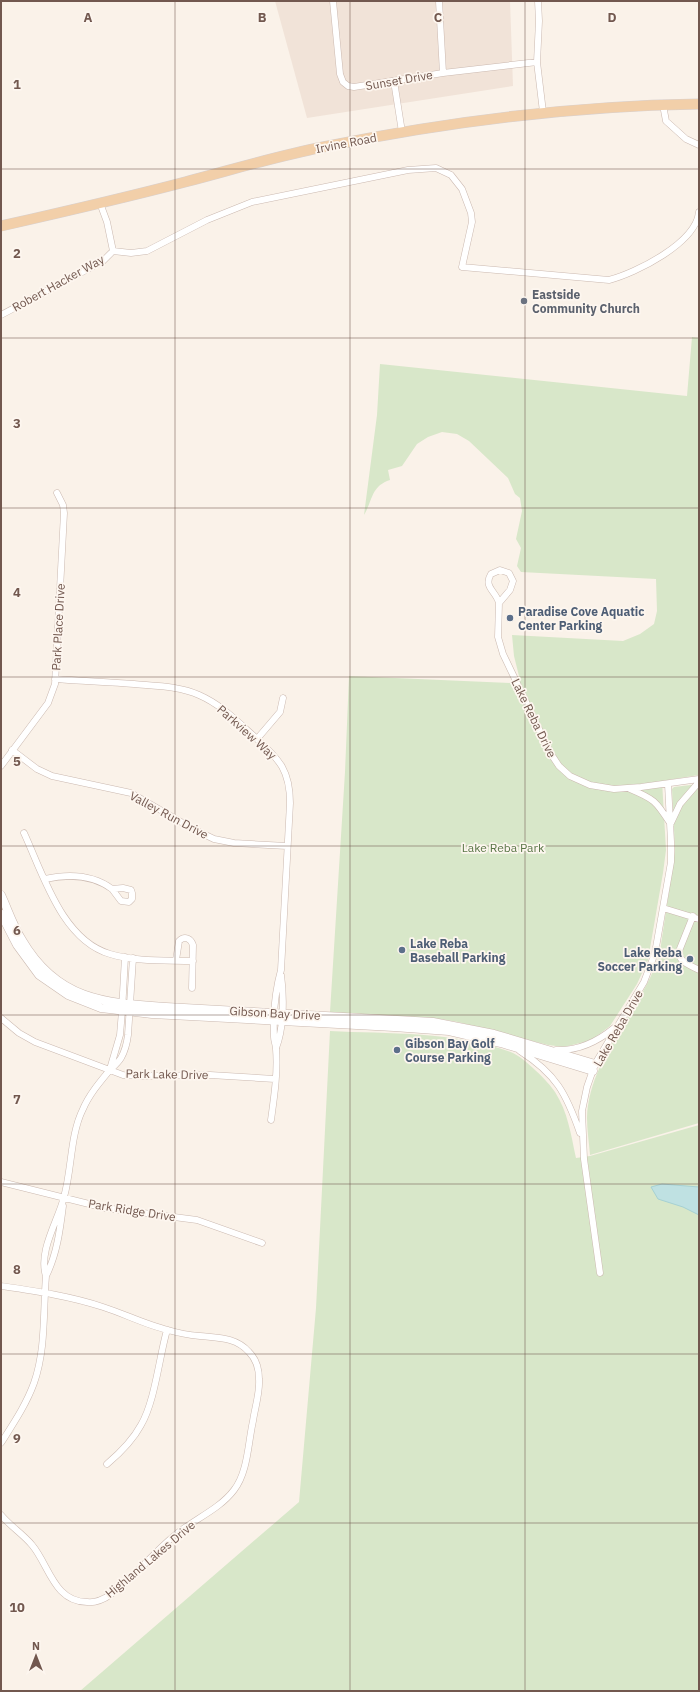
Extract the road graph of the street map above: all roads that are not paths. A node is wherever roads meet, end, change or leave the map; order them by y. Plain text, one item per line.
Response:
1 (333, 1) edge
2 (439, 1) edge
3 (538, 1) edge
4 (537, 62) junction
5 (443, 72) junction
6 (394, 81) junction
7 (699, 104) edge
8 (663, 105) junction
9 (543, 112) junction
10 (402, 132) junction
11 (699, 145) edge
12 (100, 203) junction
13 (699, 212) edge
14 (1, 226) edge
15 (113, 251) junction
16 (1, 314) edge
17 (57, 493) dead end
18 (499, 604) junction
19 (55, 679) junction
20 (284, 698) dead end
21 (257, 739) junction
22 (12, 750) junction
23 (1, 757) edge
24 (1, 766) edge
25 (699, 780) edge
26 (668, 784) junction
27 (629, 788) junction
28 (670, 825) junction
29 (24, 833) dead end
30 (287, 846) junction
31 (45, 879) junction
32 (112, 889) dead end
33 (1, 896) edge
34 (664, 908) junction
35 (1, 914) edge
36 (696, 918) edge
37 (125, 957) junction
38 (133, 958) junction
39 (176, 960) junction
40 (193, 961) junction
41 (699, 970) edge
42 (192, 988) dead end
43 (126, 1008) junction
44 (278, 1017) junction
45 (1, 1018) edge
46 (619, 1024) junction
47 (449, 1028) junction
48 (516, 1048) junction
49 (550, 1050) junction
50 (594, 1068) junction
51 (109, 1071) junction
52 (275, 1079) junction
53 (271, 1120) dead end
54 (582, 1139) junction
55 (1, 1182) edge
56 (64, 1198) junction
57 (48, 1243) junction
58 (262, 1243) dead end
59 (56, 1245) junction
60 (600, 1273) dead end
61 (46, 1276) junction
62 (1, 1286) edge
63 (44, 1293) junction
64 (166, 1330) junction
65 (1, 1443) edge
66 (106, 1464) dead end
67 (1, 1515) edge

1 - 6 street, Sunset Drive
2 - 5 street
3 - 4 street
4 - 5 street, Sunset Drive
4 - 9 street
5 - 6 street, Sunset Drive
6 - 10 street
7 - 8 main road, Irvine Road
8 - 9 main road, Irvine Road
8 - 11 street
9 - 10 main road, Irvine Road
10 - 12 main road, Irvine Road
12 - 14 main road, Irvine Road
12 - 15 street, Robert Hacker Way
13 - 15 street
15 - 16 street, Robert Hacker Way
17 - 19 street, Park Place Drive
18 - 18 street
18 - 27 street, Lake Reba Drive
19 - 21 street, Parkview Way
19 - 22 street, Park Place Drive
20 - 21 street
21 - 30 street, Parkview Way
22 - 23 street, Park Place Drive
22 - 24 street, Park Place Drive
22 - 30 street, Valley Run Drive
25 - 26 street, Lake Reba Drive
25 - 28 street
26 - 27 street, Lake Reba Drive
26 - 28 street, Lake Reba Drive
27 - 28 street
28 - 34 street, Lake Reba Drive
29 - 31 street
30 - 44 street, Parkview Way
31 - 32 street
31 - 37 street
33 - 43 street, Gibson Bay Drive
34 - 36 street
34 - 46 street, Lake Reba Drive
35 - 43 street, Gibson Bay Drive
36 - 41 street
37 - 38 street
37 - 43 street
38 - 39 street
38 - 43 street
39 - 40 street
39 - 40 street
40 - 42 street
43 - 44 street, Gibson Bay Drive
43 - 51 street
44 - 47 street, Gibson Bay Drive
44 - 52 street, Parkview Way
45 - 51 street, Park Lake Drive
46 - 49 street
46 - 50 street, Lake Reba Drive
47 - 48 street, Gibson Bay Drive
47 - 49 street, Gibson Bay Drive
48 - 50 street, Gibson Bay Drive
48 - 54 street
49 - 50 street, Gibson Bay Drive
50 - 54 street, Lake Reba Drive
51 - 52 street, Park Lake Drive
51 - 56 street
52 - 53 street, Parkview Way
54 - 60 street, Lake Reba Drive
55 - 56 street, Park Ridge Drive
56 - 57 street
56 - 58 street, Park Ridge Drive
56 - 59 street
57 - 59 street
57 - 61 street
59 - 61 street
61 - 63 street
62 - 63 street, Highland Lakes Drive
63 - 64 street, Highland Lakes Drive
63 - 65 street
64 - 66 street
64 - 67 street, Highland Lakes Drive

